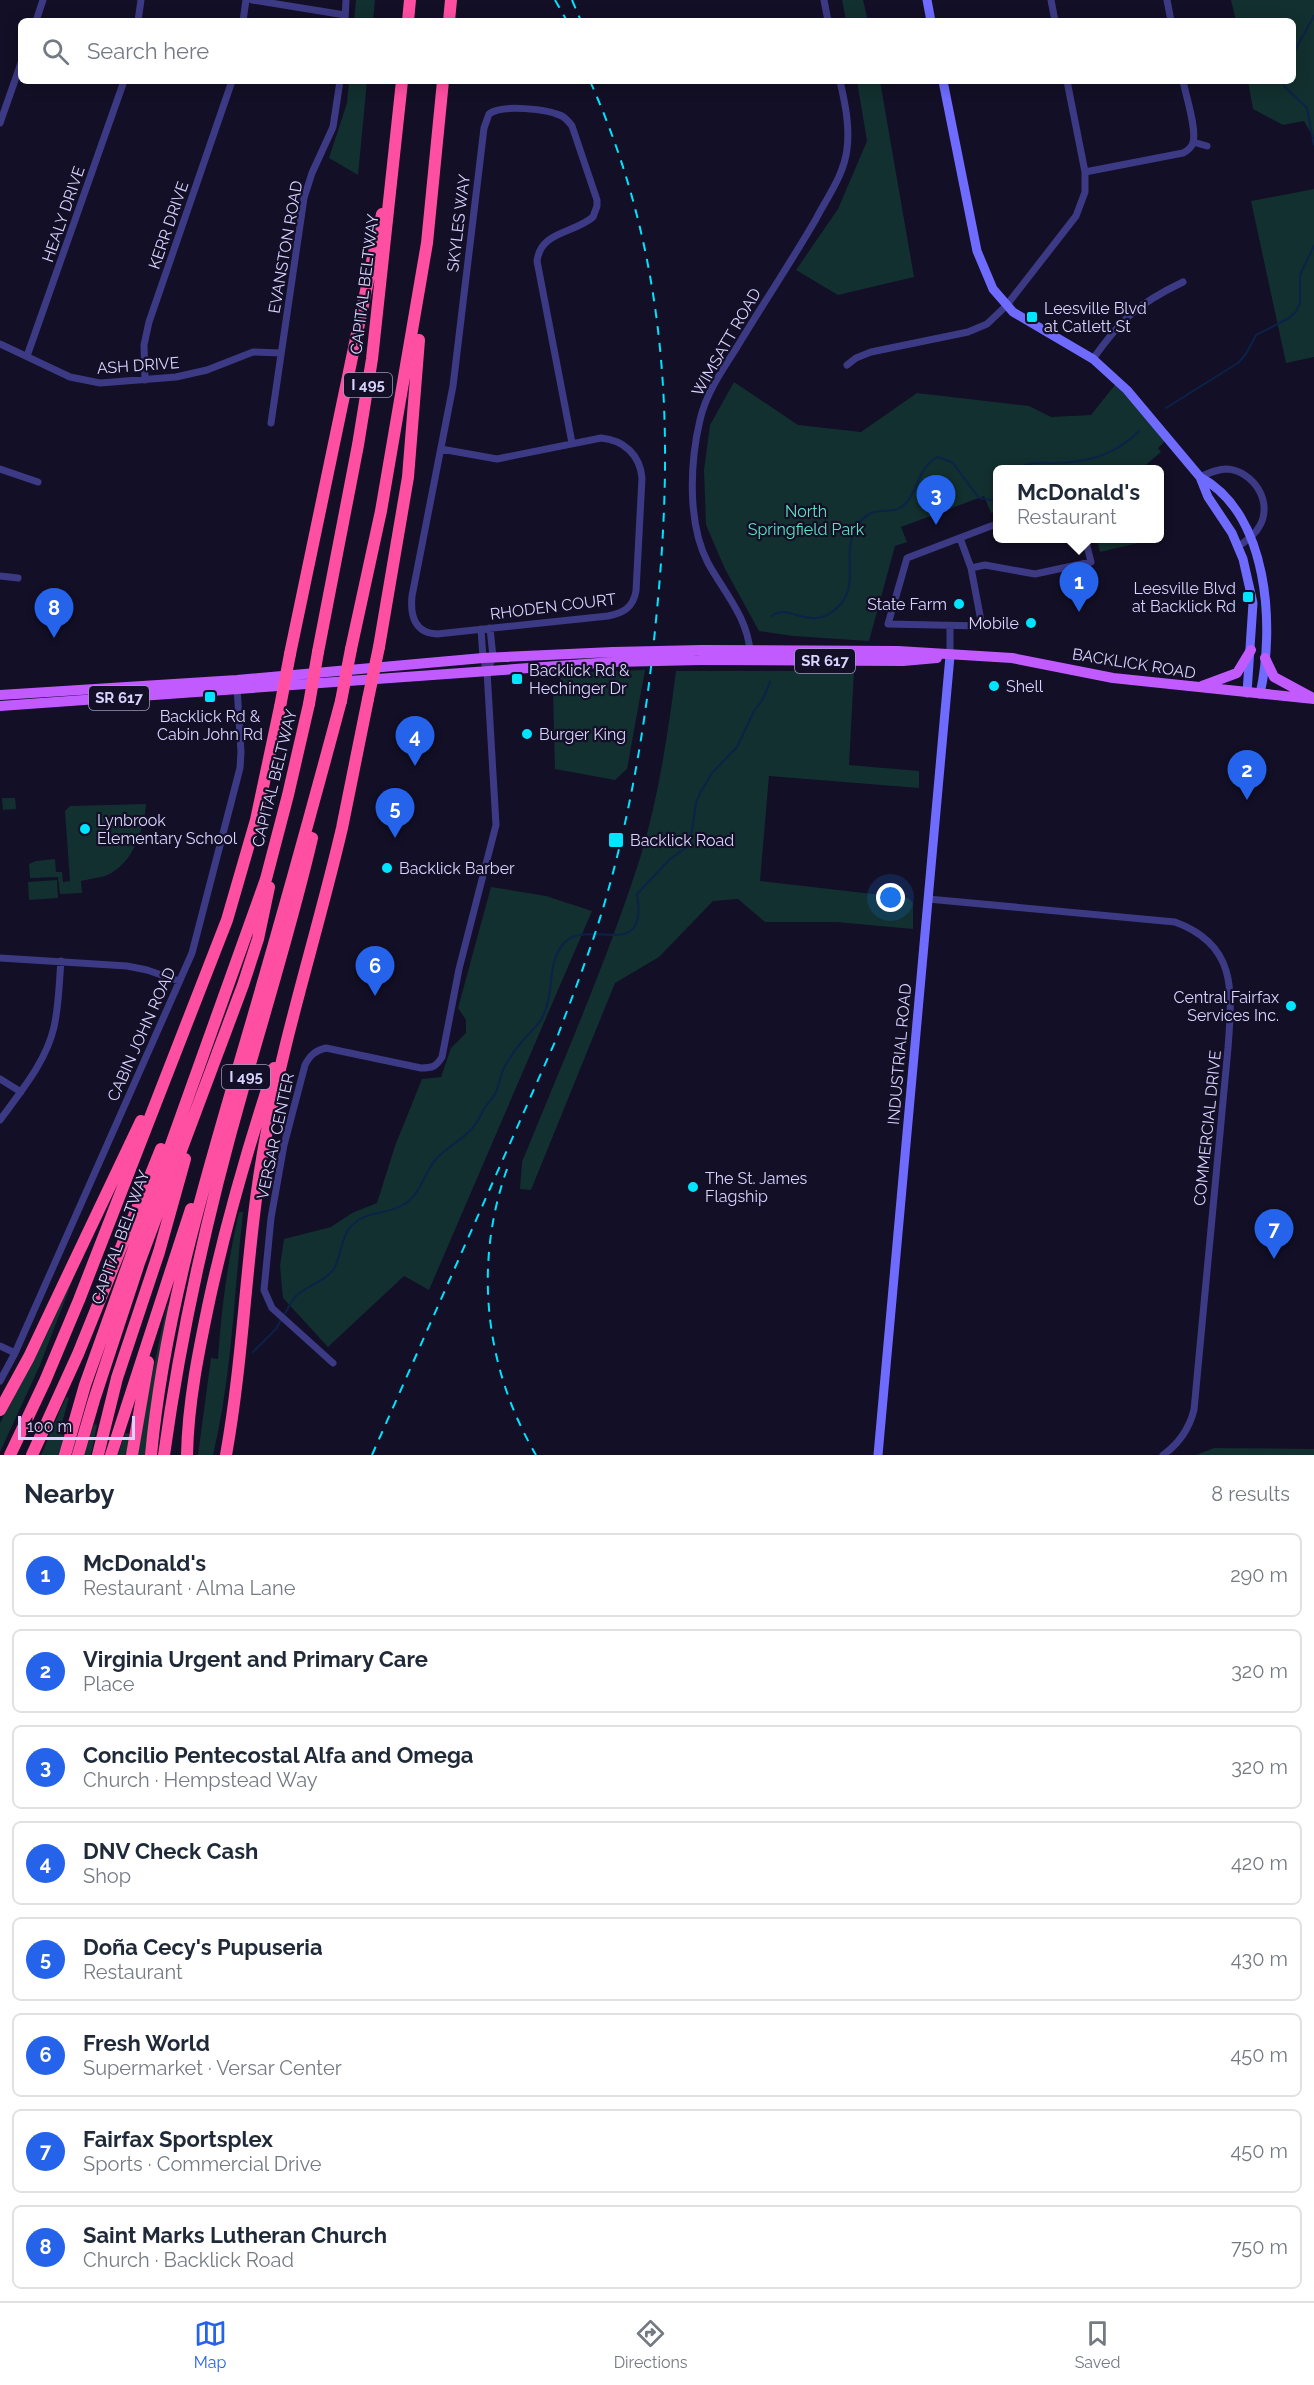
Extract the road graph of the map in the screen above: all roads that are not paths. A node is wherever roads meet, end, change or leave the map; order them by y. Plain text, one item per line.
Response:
1 (43, 0) edge
2 (141, 0) edge
3 (246, 0) edge
4 (252, 0) edge
5 (346, 0) edge
6 (410, 0) edge
7 (451, 0) edge
8 (824, 0) edge
9 (927, 0) edge
10 (1051, 0) edge
11 (1167, 0) edge
12 (37, 18) edge
13 (138, 18) edge
14 (243, 18) edge
15 (345, 18) edge
16 (408, 18) edge
17 (449, 18) edge
18 (827, 18) edge
19 (930, 18) edge
20 (1054, 18) edge
21 (1170, 18) edge
22 (18, 72) edge
23 (123, 84) edge
24 (231, 84) edge
25 (340, 84) edge
26 (402, 84) edge
27 (443, 84) edge
28 (841, 84) edge
29 (944, 84) edge
30 (1068, 84) edge
31 (1183, 84) edge
32 (399, 115) junction
33 (0, 123) edge
34 (1193, 142) junction
35 (1207, 146) dead end
36 (1085, 172) junction
37 (428, 243) junction
38 (1183, 282) dead end
39 (1006, 306) junction
40 (0, 344) edge
41 (282, 353) junction
42 (27, 356) junction
43 (1093, 359) junction
44 (846, 365) dead end
45 (145, 380) junction
46 (272, 423) dead end
47 (572, 443) junction
48 (441, 449) junction
49 (0, 469) edge
50 (1200, 477) junction
51 (38, 482) dead end
52 (993, 526) edge
53 (960, 538) junction
54 (1251, 538) junction
55 (1086, 543) edge
56 (1239, 546) junction
57 (971, 568) junction
58 (0, 576) edge
59 (18, 578) dead end
60 (950, 626) junction
61 (490, 628) junction
62 (481, 629) junction
63 (1251, 650) junction
64 (750, 655) junction
65 (950, 656) junction
66 (613, 657) junction
67 (488, 658) junction
68 (1264, 658) junction
69 (487, 671) junction
70 (237, 685) junction
71 (1196, 688) junction
72 (1247, 693) junction
73 (1260, 694) junction
74 (2, 695) edge
75 (1314, 699) edge
76 (341, 701) junction
77 (0, 706) edge
78 (288, 795) junction
79 (928, 899) junction
80 (0, 958) edge
81 (61, 961) junction
82 (179, 981) junction
83 (295, 1004) junction
84 (190, 1020) junction
85 (196, 1074) junction
86 (0, 1079) edge
87 (207, 1083) junction
88 (21, 1092) junction
89 (0, 1120) edge
90 (220, 1126) junction
91 (163, 1290) junction
92 (0, 1346) edge
93 (15, 1353) junction
94 (333, 1363) dead end
95 (0, 1381) edge
96 (0, 1410) edge
97 (76, 1437) junction
98 (10, 1455) edge
99 (32, 1455) edge
100 (65, 1455) edge
101 (78, 1455) edge
102 (98, 1455) edge
103 (111, 1455) edge
104 (132, 1455) edge
105 (151, 1455) edge
106 (164, 1455) edge
107 (187, 1455) edge
108 (226, 1455) edge
109 (878, 1455) edge
110 (1163, 1455) edge

1 - 12 street
2 - 13 street
3 - 14 street
4 - 15 street
5 - 15 street
6 - 16 highway
7 - 17 highway
8 - 18 street
9 - 19 street
10 - 20 street
11 - 21 street
22 - 33 street
23 - 42 street, HEALY DRIVE
24 - 45 street, KERR DRIVE
25 - 41 street, EVANSTON ROAD
26 - 32 highway, CAPITAL BELTWAY / I 495
27 - 37 highway, I 495
28 - 64 street, WIMSATT ROAD
29 - 39 street
30 - 36 street
31 - 34 street
32 - 78 highway, CAPITAL BELTWAY / I 495, bridge
32 - 84 highway, bridge
34 - 35 street
34 - 36 street
36 - 39 street
37 - 76 highway, I 495, bridge
37 - 83 highway, bridge
38 - 43 street
39 - 43 street
39 - 44 street
40 - 42 street, ASH DRIVE
41 - 45 street, ASH DRIVE
41 - 46 street, EVANSTON ROAD
42 - 45 street, ASH DRIVE
43 - 50 street
47 - 48 street, RHODEN COURT
47 - 48 street, SKYLES WAY
47 - 61 street, RHODEN COURT
48 - 62 street, SKYLES WAY
49 - 51 street
50 - 54 street
50 - 54 street
50 - 56 street
52 - 53 street
53 - 57 street
53 - 60 street
54 - 56 street
54 - 68 street
55 - 57 street
56 - 63 street
57 - 60 street
58 - 59 street
60 - 65 street
61 - 62 street, RHODEN COURT
61 - 67 street
62 - 67 street
63 - 71 main road
63 - 72 street
64 - 65 main road, BACKLICK ROAD / SR 617
64 - 66 main road, BACKLICK ROAD / SR 617, bridge
65 - 71 main road, BACKLICK ROAD / SR 617
65 - 79 street, INDUSTRIAL ROAD
66 - 67 main road, BACKLICK ROAD / SR 617
66 - 69 main road, BACKLICK ROAD / SR 617
67 - 69 street
67 - 70 main road, BACKLICK ROAD / SR 617
68 - 73 street
68 - 75 main road
69 - 70 main road, BACKLICK ROAD / SR 617
69 - 94 street, VERSAR CENTER
70 - 74 main road, BACKLICK ROAD
70 - 77 main road, BACKLICK ROAD / SR 617
70 - 82 street, CABIN JOHN ROAD
71 - 72 main road, BACKLICK ROAD / SR 617
72 - 73 main road, BACKLICK ROAD / SR 617
73 - 75 main road, BACKLICK ROAD / SR 617
76 - 90 highway
76 - 106 highway, I 495
78 - 85 highway, CAPITAL BELTWAY / I 495
78 - 87 highway
79 - 109 street, INDUSTRIAL ROAD
79 - 110 street, COMMERCIAL DRIVE
80 - 81 street
81 - 82 street
81 - 88 street
82 - 93 street, CABIN JOHN ROAD
83 - 107 highway
83 - 108 highway
84 - 96 highway
84 - 98 highway
85 - 97 highway, CAPITAL BELTWAY / I 495
85 - 99 highway
86 - 88 street
87 - 97 highway
87 - 102 highway
88 - 89 street
90 - 91 highway
90 - 105 highway
91 - 103 highway
91 - 104 highway
92 - 93 street
93 - 95 street, CABIN JOHN ROAD
97 - 100 highway, CAPITAL BELTWAY / I 495
97 - 101 highway

